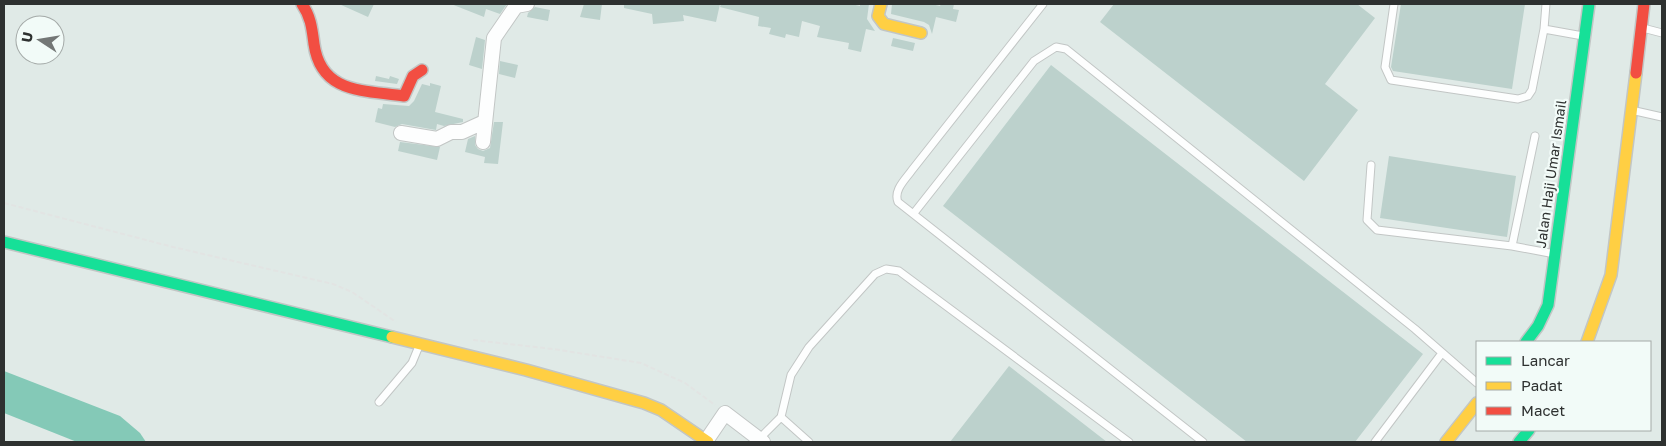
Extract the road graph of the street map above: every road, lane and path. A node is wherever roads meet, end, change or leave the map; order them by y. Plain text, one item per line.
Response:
1 (302, 4) edge
2 (881, 4) edge
3 (1043, 4) edge
4 (1394, 4) edge
5 (1546, 4) edge
6 (1589, 4) edge
7 (1644, 4) edge
8 (519, 5) edge
9 (1641, 27) junction
10 (1544, 28) junction
11 (1662, 33) edge
12 (921, 34) dead end
13 (1584, 36) junction
14 (422, 70) dead end
15 (1630, 110) junction
16 (1662, 118) edge
17 (484, 122) junction
18 (401, 133) dead end
19 (1535, 136) dead end
20 (483, 142) dead end
21 (1371, 165) dead end
22 (4, 203) edge
23 (914, 213) junction
24 (4, 242) edge
25 (1512, 246) junction
26 (1555, 254) junction
27 (399, 324) dead end
28 (469, 340) dead end
29 (1527, 341) edge
30 (1587, 341) edge
31 (419, 345) junction
32 (1442, 353) junction
33 (1476, 382) edge
34 (379, 402) dead end
35 (1476, 404) edge
36 (725, 413) junction
37 (781, 417) junction
38 (1528, 431) edge
39 (707, 441) edge
40 (761, 441) edge
41 (809, 442) edge
42 (1129, 442) edge
43 (1203, 442) edge
44 (1375, 442) edge
45 (1446, 442) edge
46 (1519, 442) edge

1 - 14 street
2 - 12 street
3 - 23 lane
4 - 10 lane
5 - 10 lane
6 - 13 street, Jalan Haji Umar Ismail
7 - 9 street
8 - 17 street
9 - 11 lane
9 - 15 street
10 - 13 lane
13 - 26 street, Jalan Haji Umar Ismail
15 - 16 lane
15 - 30 street
17 - 18 street
17 - 20 street
19 - 25 lane
21 - 25 lane
22 - 27 path
23 - 32 lane
23 - 43 lane
24 - 31 street
25 - 26 lane
26 - 29 street, Jalan Haji Umar Ismail
28 - 36 path
31 - 34 lane
31 - 39 street
32 - 33 lane
32 - 44 lane
35 - 45 street
36 - 39 street
36 - 40 street
37 - 40 lane
37 - 41 lane
37 - 42 lane
38 - 46 street

